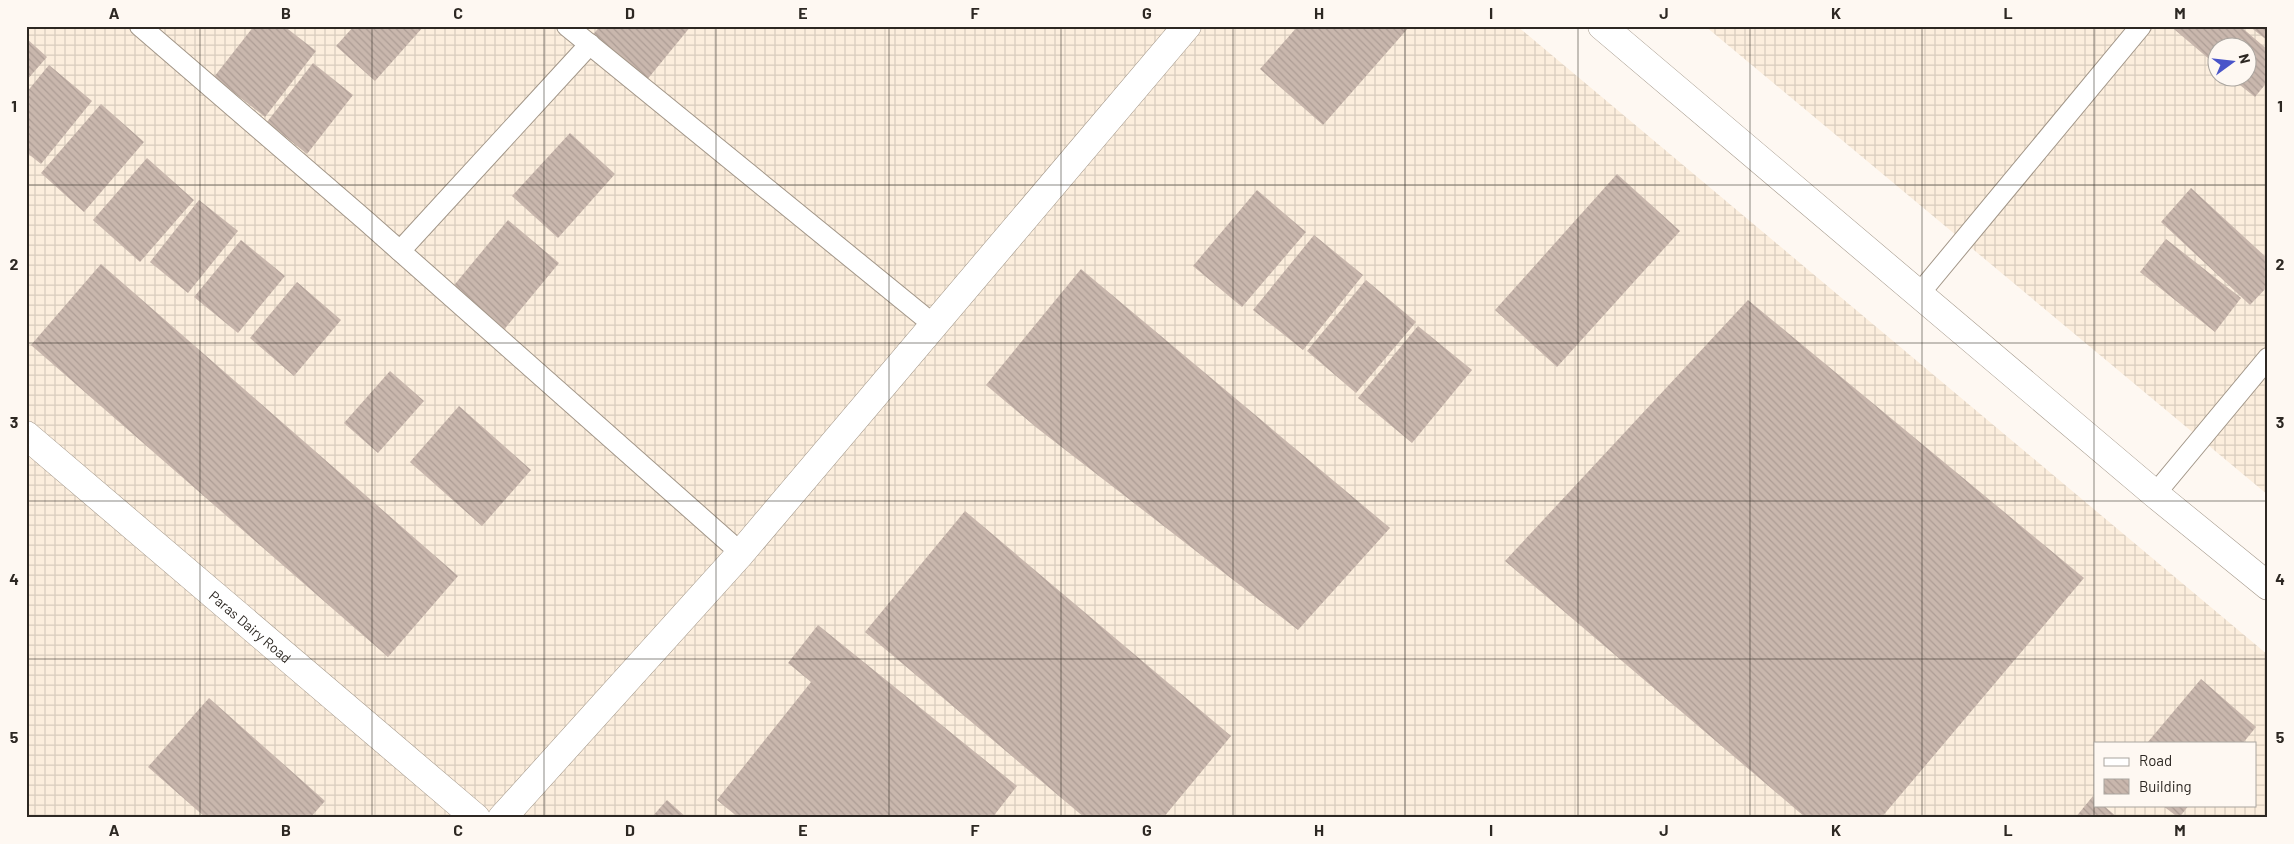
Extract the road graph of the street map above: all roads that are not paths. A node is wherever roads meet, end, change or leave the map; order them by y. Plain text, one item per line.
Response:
1 (140, 26) edge
2 (567, 26) edge
3 (1187, 26) edge
4 (1602, 26) edge
5 (2141, 26) edge
6 (590, 44) junction
7 (400, 251) junction
8 (1919, 294) junction
9 (934, 325) junction
10 (2268, 358) edge
11 (26, 435) edge
12 (2155, 494) junction
13 (741, 553) junction
14 (2268, 586) edge
15 (476, 818) edge
16 (502, 818) edge

1 - 7 lane
2 - 6 lane
3 - 9 street
4 - 8 street
5 - 8 lane
6 - 7 lane
6 - 9 lane
7 - 13 lane
8 - 12 street
9 - 13 street
10 - 12 lane
11 - 15 street, Paras Dairy Road
12 - 14 street
13 - 16 street

